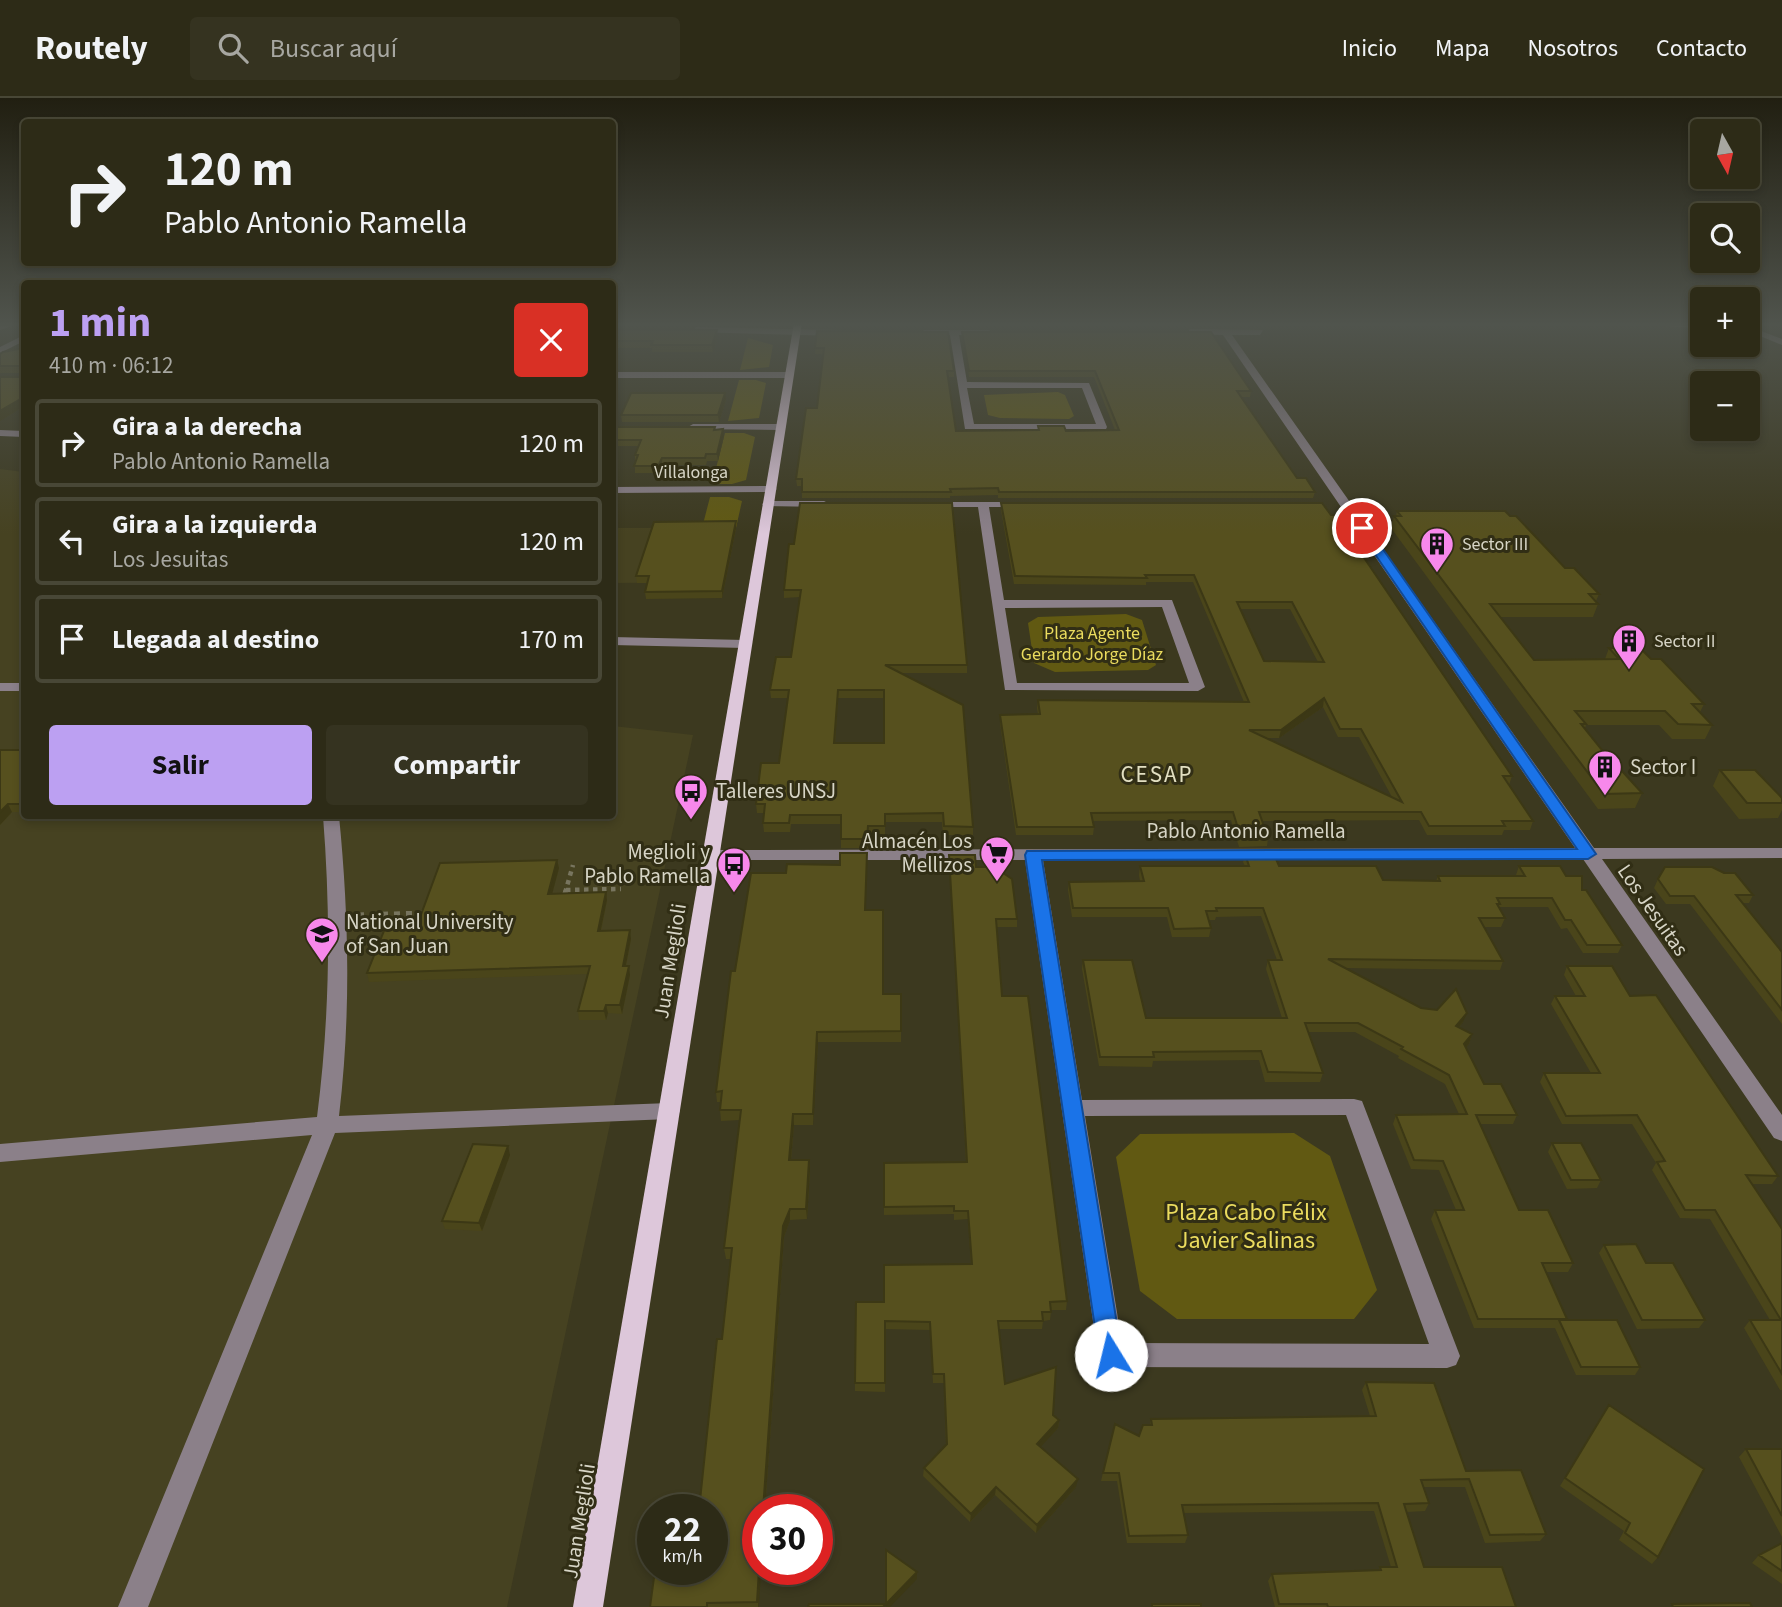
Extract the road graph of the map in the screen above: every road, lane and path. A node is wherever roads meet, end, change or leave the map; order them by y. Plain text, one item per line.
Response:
1 (786, 393) edge
2 (964, 393) edge
3 (1089, 393) edge
4 (1266, 393) edge
5 (677, 427) edge
6 (781, 427) junction
7 (1, 434) edge
8 (21, 434) edge
9 (616, 491) edge
10 (769, 497) junction
11 (836, 504) edge
12 (917, 504) edge
13 (984, 504) junction
14 (1039, 504) edge
15 (998, 604) junction
16 (616, 641) edge
17 (745, 644) junction
18 (0, 687) edge
19 (21, 687) edge
20 (331, 819) edge
21 (1782, 853) edge
22 (1588, 854) junction
23 (710, 855) junction
24 (1033, 855) junction
25 (573, 865) dead end
26 (621, 888) dead end
27 (566, 890) junction
28 (564, 900) edge
29 (436, 913) edge
30 (340, 915) junction
31 (1772, 1104) edge
32 (1073, 1108) junction
33 (669, 1111) junction
34 (327, 1125) junction
35 (1782, 1132) edge
36 (0, 1153) edge
37 (133, 1607) edge
38 (588, 1607) edge

1 - 6 main road, Juan Meglioli
2 - 3 street
4 - 22 street, Los Jesuitas
5 - 6 street
6 - 10 main road, Juan Meglioli
7 - 8 street
9 - 10 street, Villalonga
10 - 11 street, Villalonga
10 - 17 main road, Juan Meglioli
12 - 13 street
13 - 14 street
13 - 15 street
15 - 15 street
16 - 17 street
17 - 23 main road, Juan Meglioli
18 - 19 street
20 - 30 street
21 - 22 street, Pablo Antonio Ramella
22 - 24 street, Pablo Antonio Ramella
22 - 31 street, Los Jesuitas
23 - 24 street, Pablo Antonio Ramella
23 - 33 main road, Juan Meglioli
24 - 32 street
25 - 27 path
26 - 27 path
27 - 28 path
29 - 30 path
30 - 34 street
31 - 35 street, Los Jesuitas
32 - 32 street
33 - 34 street
33 - 38 main road, Juan Meglioli
34 - 36 street
34 - 37 street

